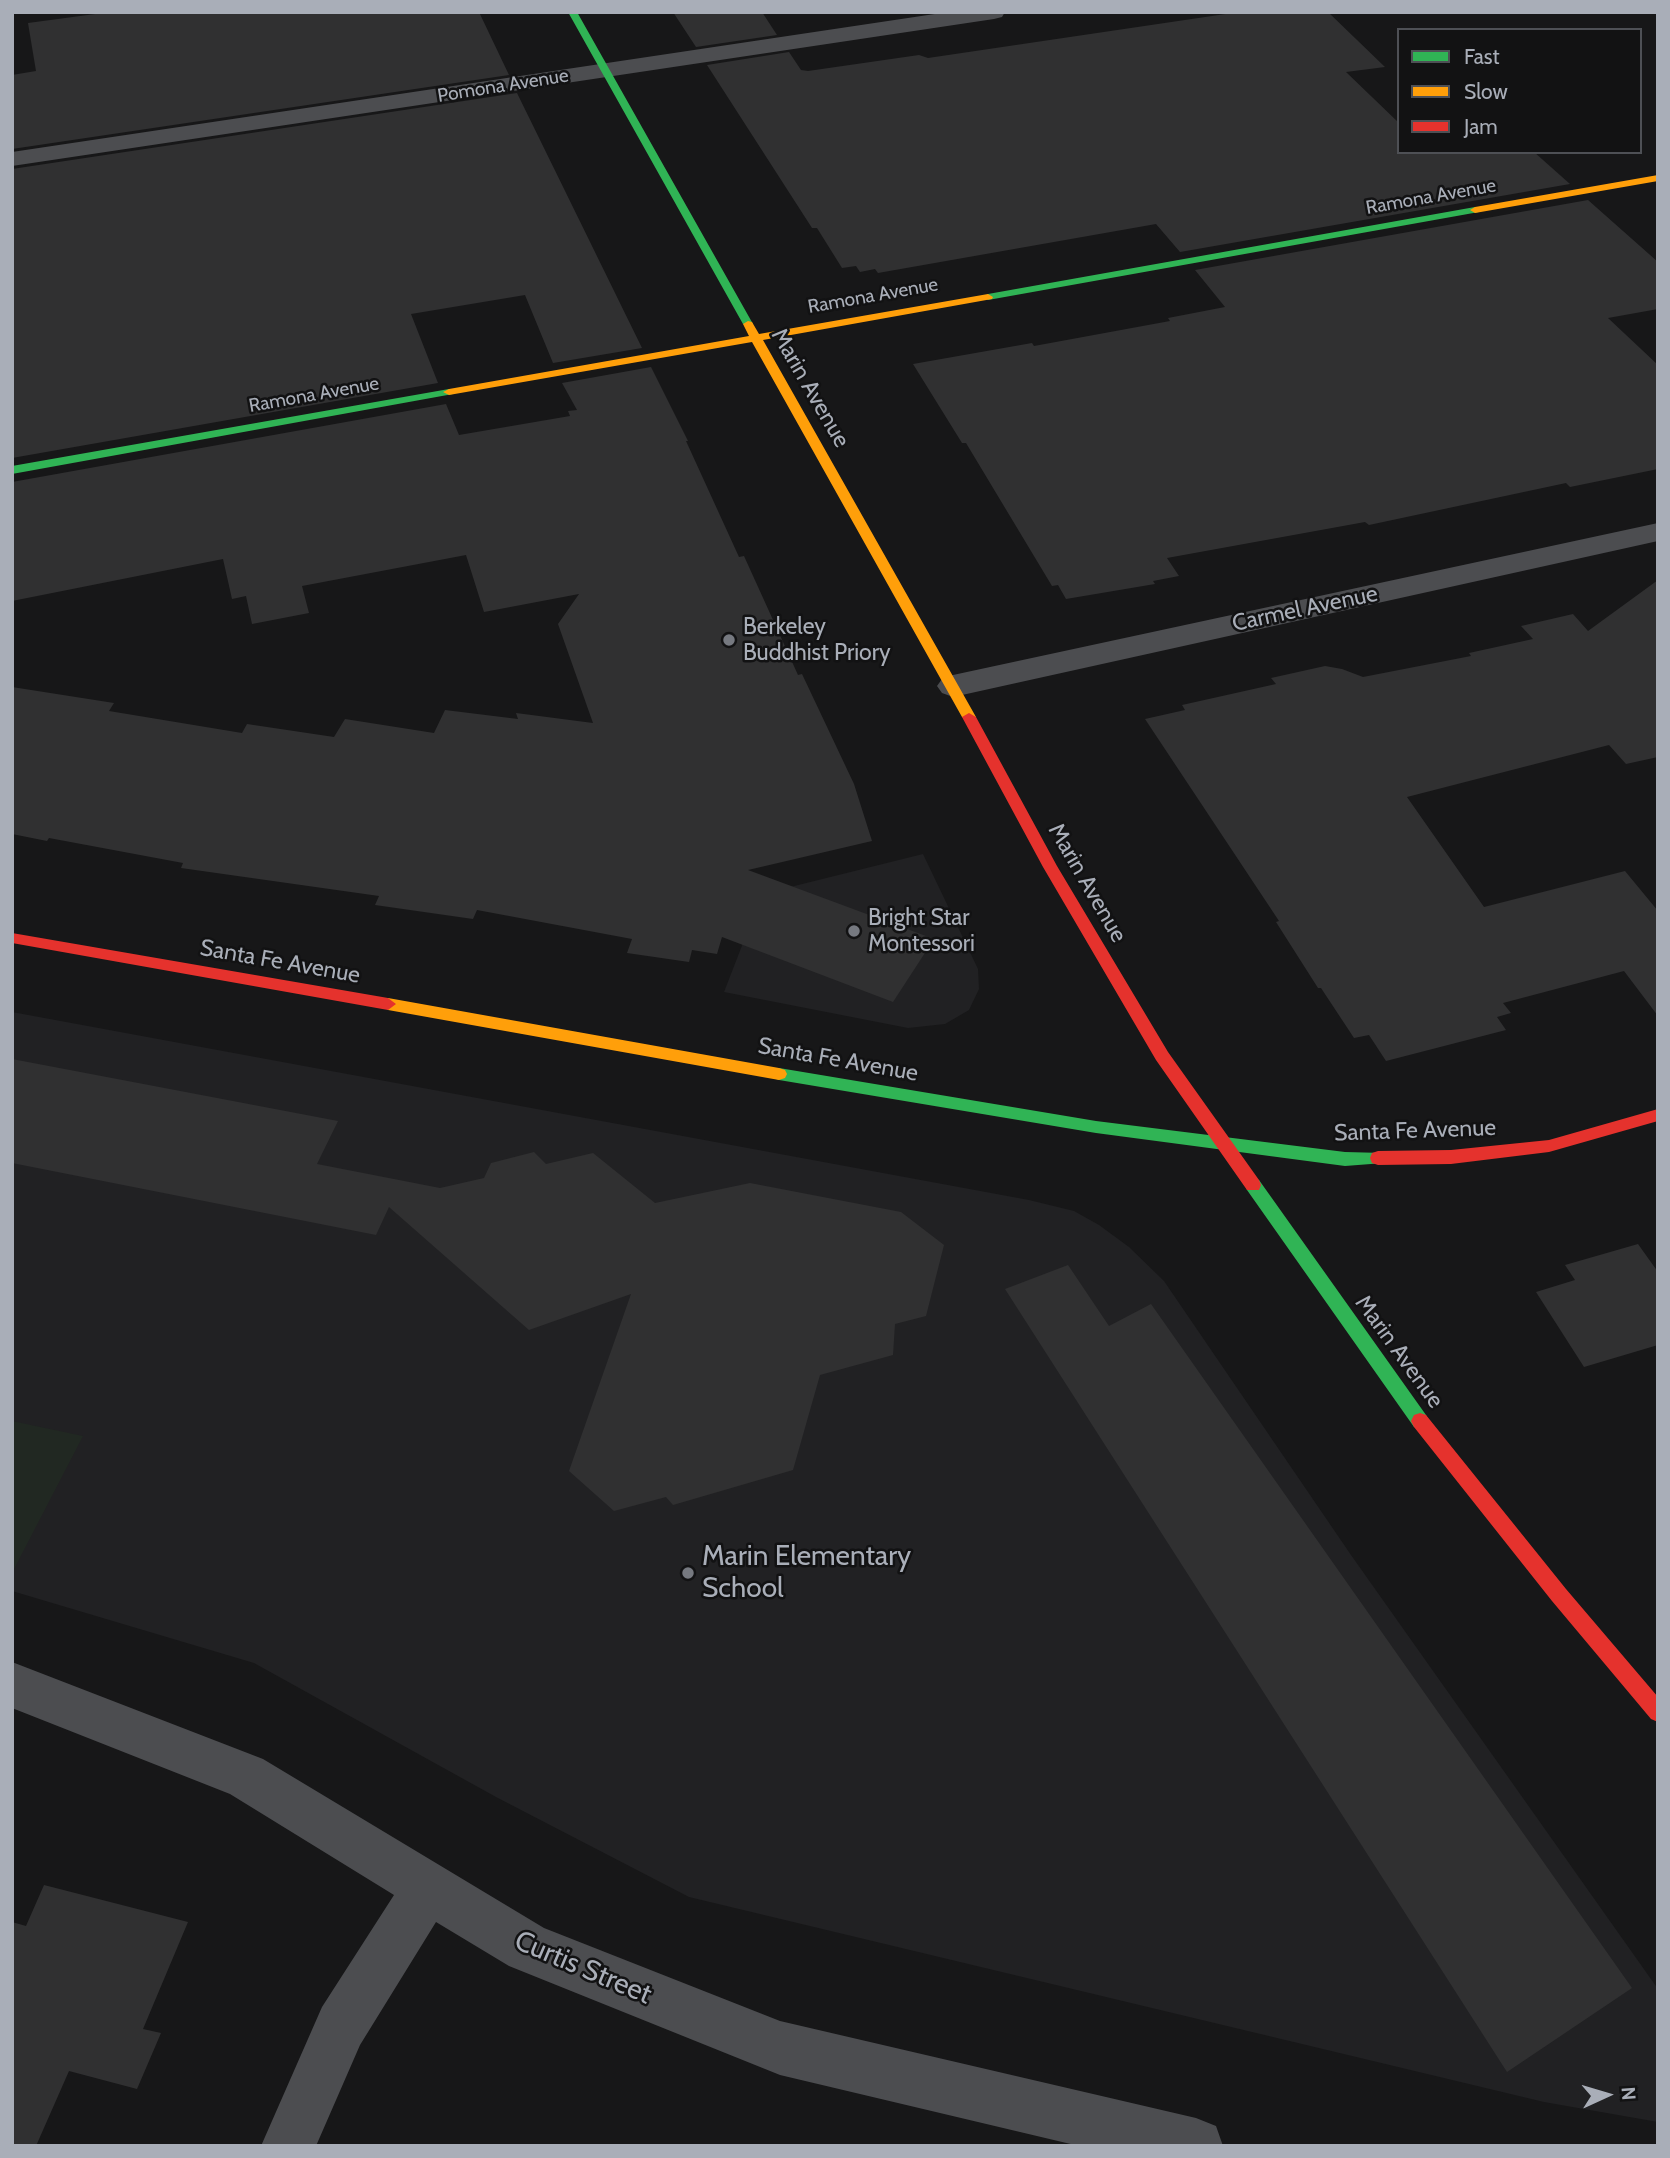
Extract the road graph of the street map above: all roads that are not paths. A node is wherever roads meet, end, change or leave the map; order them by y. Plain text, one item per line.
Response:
1 (572, 12) edge
2 (994, 12) edge
3 (604, 71) junction
4 (12, 159) edge
5 (1658, 178) edge
6 (756, 338) junction
7 (12, 470) edge
8 (1658, 532) edge
9 (953, 686) junction
10 (12, 938) edge
11 (1658, 1115) edge
12 (1225, 1145) junction
13 (12, 1685) edge
14 (1658, 1712) edge
15 (428, 1888) junction
16 (288, 2146) edge
17 (1196, 2146) edge

1 - 3 street, Marin Avenue
2 - 3 street, Pomona Avenue
3 - 4 street, Pomona Avenue
3 - 6 street, Marin Avenue
5 - 6 street, Ramona Avenue
6 - 7 street, Ramona Avenue
6 - 9 street, Marin Avenue
8 - 9 street, Carmel Avenue
9 - 12 street, Marin Avenue
10 - 12 street, Santa Fe Avenue
11 - 12 street, Santa Fe Avenue
12 - 14 street, Marin Avenue
13 - 15 street, Curtis Street
15 - 16 street
15 - 17 street, Curtis Street

